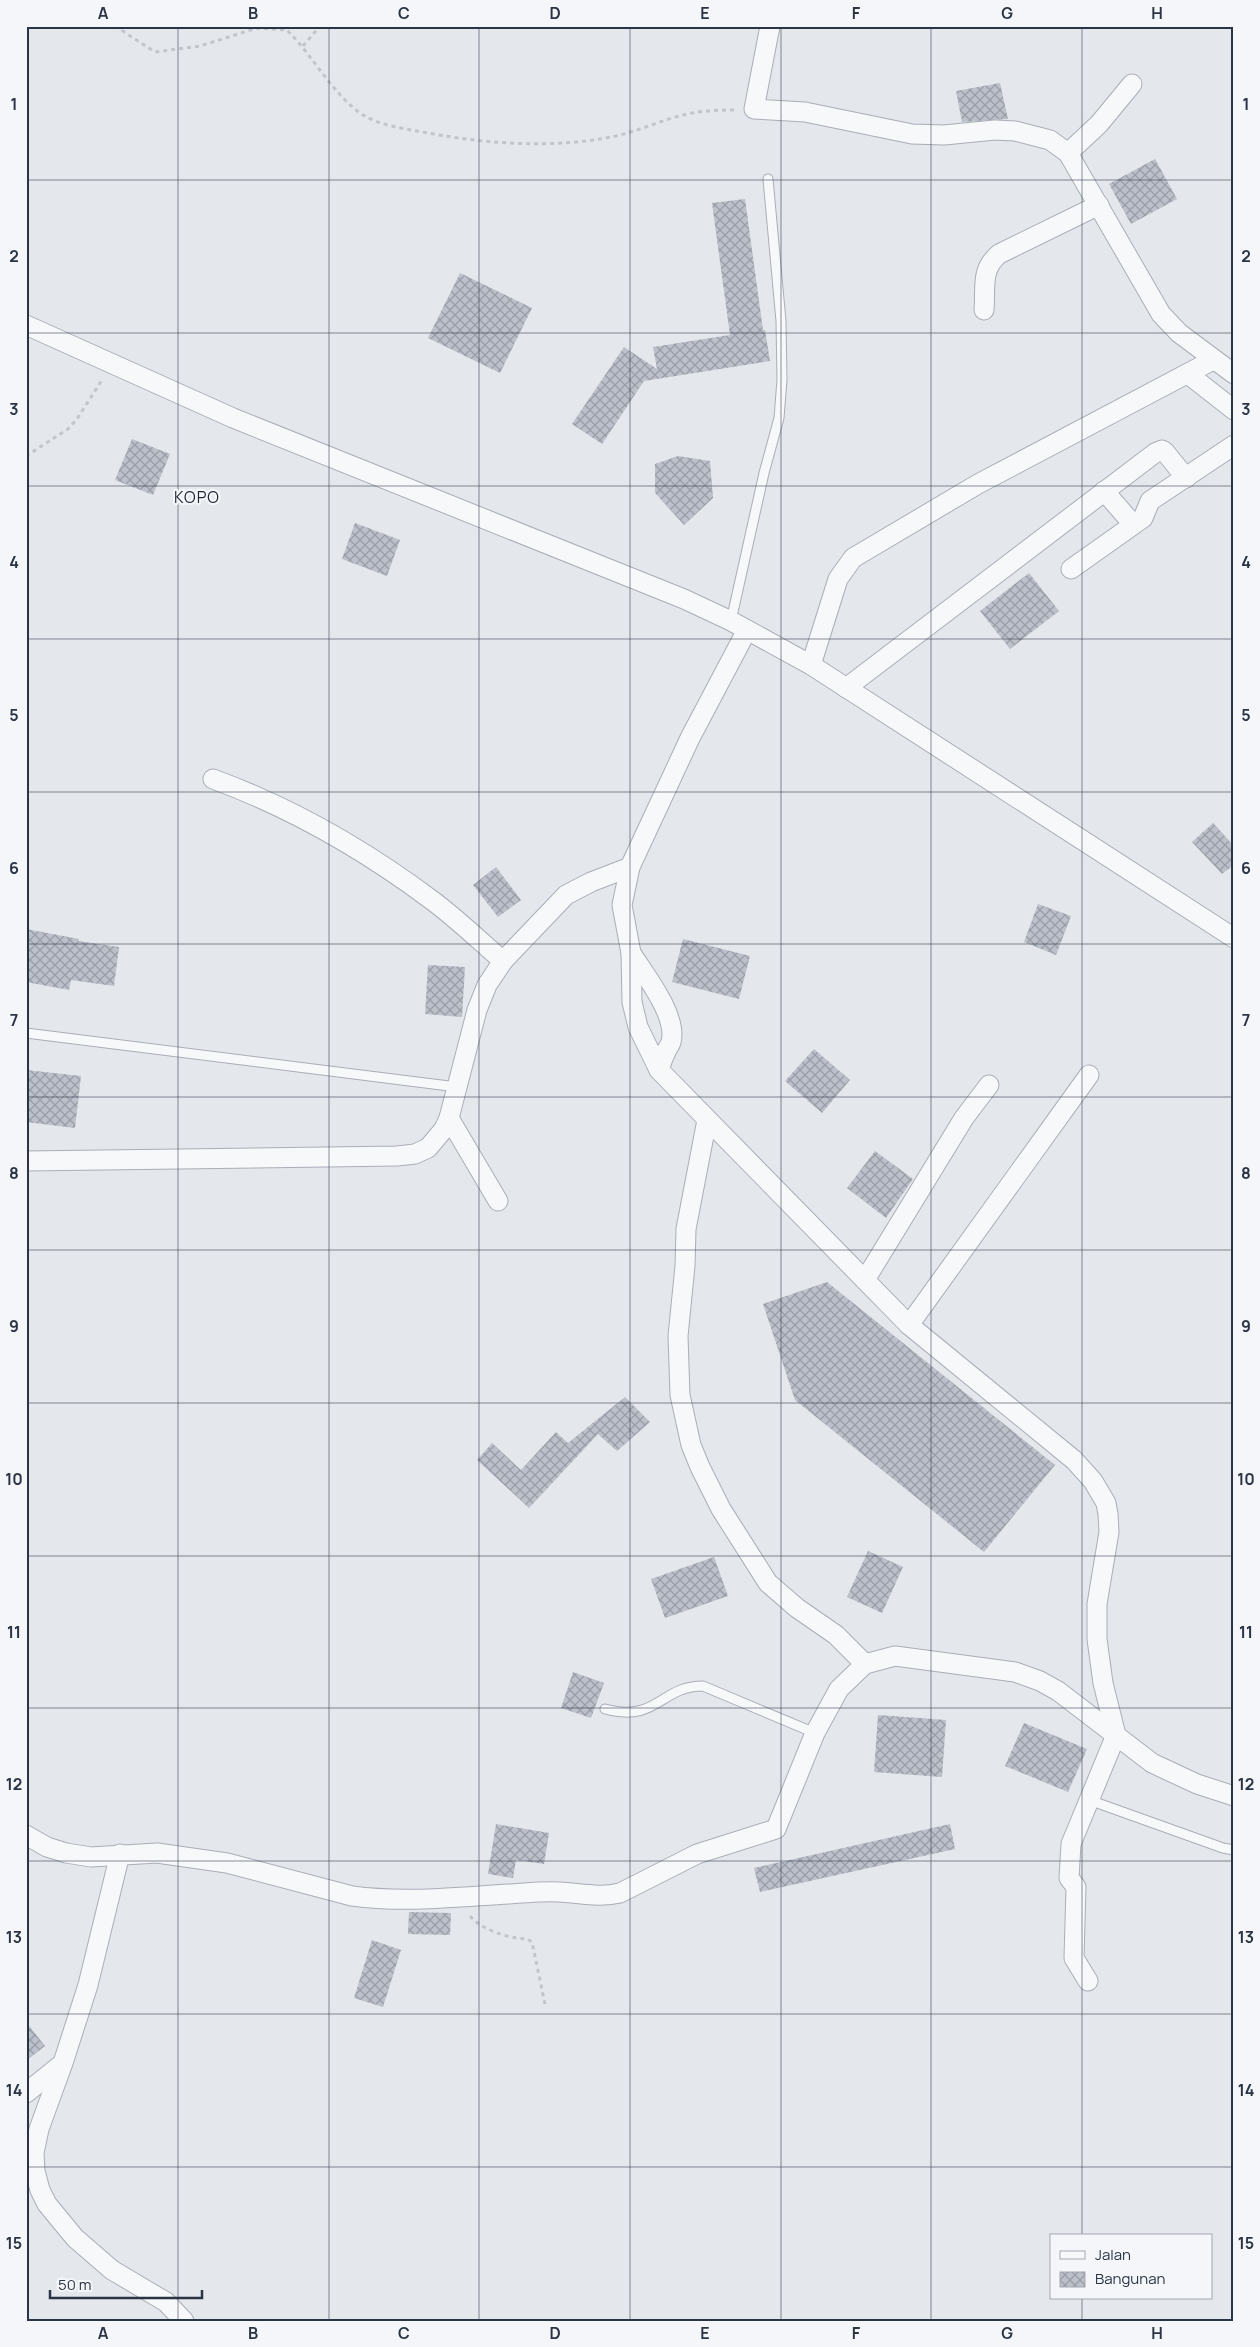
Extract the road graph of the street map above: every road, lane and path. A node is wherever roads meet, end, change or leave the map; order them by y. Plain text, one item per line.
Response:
1 (115, 26) edge
2 (320, 26) edge
3 (770, 26) edge
4 (303, 46) junction
5 (1132, 84) dead end
6 (726, 110) dead end
7 (1068, 153) junction
8 (768, 179) dead end
9 (1099, 204) junction
10 (984, 310) dead end
11 (26, 325) edge
12 (1213, 360) junction
13 (112, 365) junction
14 (1188, 374) junction
15 (1234, 374) edge
16 (1234, 410) edge
17 (1234, 444) edge
18 (26, 456) edge
19 (1186, 478) junction
20 (1104, 491) junction
21 (1133, 524) junction
22 (1072, 569) dead end
23 (739, 626) junction
24 (811, 665) junction
25 (846, 688) junction
26 (213, 779) dead end
27 (630, 867) junction
28 (1234, 938) edge
29 (631, 953) junction
30 (503, 961) junction
31 (26, 1033) edge
32 (660, 1070) junction
33 (1089, 1075) dead end
34 (989, 1085) dead end
35 (457, 1087) junction
36 (449, 1118) junction
37 (707, 1120) junction
38 (26, 1161) edge
39 (498, 1201) dead end
40 (865, 1280) junction
41 (909, 1326) junction
42 (865, 1664) junction
43 (605, 1709) dead end
44 (816, 1733) junction
45 (1116, 1734) junction
46 (1234, 1796) edge
47 (1089, 1800) junction
48 (26, 1835) edge
49 (1234, 1850) edge
50 (120, 1854) junction
51 (448, 1898) junction
52 (1088, 1981) dead end
53 (545, 2004) dead end
54 (63, 2063) junction
55 (26, 2092) edge
56 (184, 2321) edge

1 - 4 path
2 - 4 path
3 - 7 street
4 - 6 path
5 - 7 street
7 - 9 street
8 - 23 lane
9 - 10 street
9 - 12 street
11 - 13 street
12 - 14 street
12 - 15 street
13 - 18 path
13 - 23 street
14 - 16 street
14 - 24 street
17 - 19 street
19 - 20 street
19 - 21 street
20 - 21 street
20 - 25 street
21 - 22 street
23 - 24 street
23 - 27 street
24 - 25 street
25 - 28 street
26 - 30 street
27 - 29 street
27 - 30 street
29 - 32 street
29 - 32 street
30 - 35 street
31 - 35 lane
32 - 37 street
33 - 41 street
34 - 40 street
35 - 36 street
36 - 38 street
36 - 39 street
37 - 40 street
37 - 42 street
40 - 41 street
41 - 45 street
42 - 44 street
42 - 45 street
43 - 44 lane
44 - 51 street
45 - 46 street
45 - 47 street
47 - 49 lane
47 - 52 street
48 - 50 street
50 - 51 street
50 - 54 street
51 - 53 path
54 - 55 street
54 - 56 street

